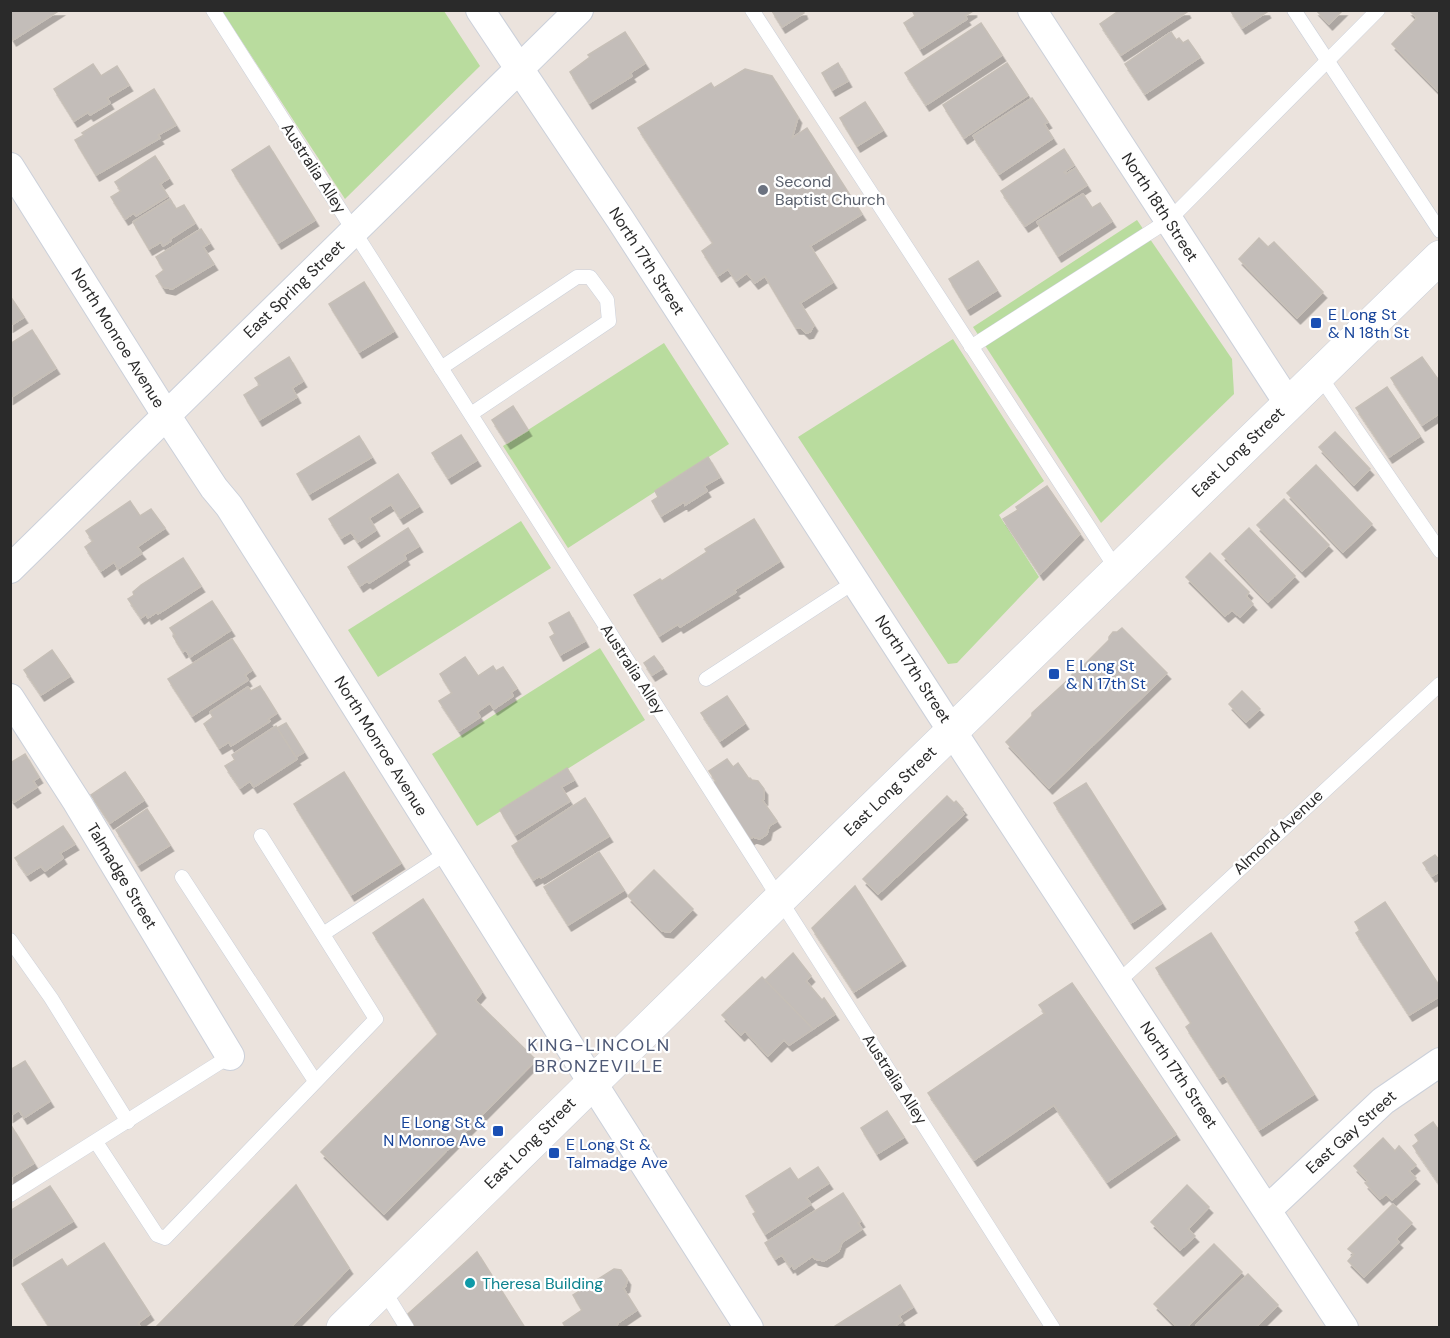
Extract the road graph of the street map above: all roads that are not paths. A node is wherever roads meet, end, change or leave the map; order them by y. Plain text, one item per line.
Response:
1 (213, 10) edge
2 (480, 10) edge
3 (579, 10) edge
4 (752, 10) edge
5 (1032, 10) edge
6 (1294, 10) edge
7 (1378, 10) edge
8 (1327, 62) junction
9 (519, 70) junction
10 (10, 167) edge
11 (1169, 220) junction
12 (354, 231) junction
13 (1440, 231) edge
14 (1440, 257) edge
15 (971, 347) junction
16 (441, 368) junction
17 (1319, 375) junction
18 (1288, 403) junction
19 (471, 414) junction
20 (166, 415) junction
21 (1440, 551) edge
22 (10, 569) edge
23 (1117, 570) junction
24 (856, 581) junction
25 (706, 679) dead end
26 (1440, 684) edge
27 (10, 698) edge
28 (952, 730) junction
29 (261, 836) dead end
30 (448, 852) junction
31 (182, 877) dead end
32 (780, 900) junction
33 (323, 934) junction
34 (10, 940) edge
35 (1118, 982) junction
36 (230, 1056) joint
37 (1440, 1062) edge
38 (315, 1081) junction
39 (592, 1082) junction
40 (128, 1122) junction
41 (96, 1142) junction
42 (10, 1195) edge
43 (1268, 1209) junction
44 (383, 1288) junction
45 (343, 1328) edge
46 (408, 1328) edge
47 (749, 1328) edge
48 (1053, 1328) edge
49 (1344, 1328) edge

1 - 12 lane, Australia Alley
2 - 9 street, North 17th Street
3 - 9 street, East Spring Street
4 - 15 lane
5 - 11 street, North 18th Street
6 - 8 lane
7 - 8 lane
8 - 11 lane
8 - 13 lane
9 - 12 street, East Spring Street
9 - 24 street, North 17th Street
10 - 20 street, North Monroe Avenue
11 - 15 lane
11 - 18 street, North 18th Street
12 - 16 lane, Australia Alley
12 - 20 street, East Spring Street
14 - 17 street, East Long Street
15 - 23 lane
16 - 19 lane, Australia Alley
16 - 19 lane
17 - 18 street, East Long Street
17 - 21 lane
18 - 23 street, East Long Street
19 - 32 lane, Australia Alley
20 - 22 street, East Spring Street
20 - 30 street, North Monroe Avenue
23 - 28 street, East Long Street
24 - 25 lane
24 - 28 street, North 17th Street
26 - 35 lane, Almond Avenue
27 - 36 street, Talmadge Street
28 - 32 street, East Long Street
28 - 35 street, North 17th Street
29 - 33 lane
30 - 33 lane
30 - 39 street, North Monroe Avenue
31 - 38 lane
32 - 39 street, East Long Street
32 - 48 lane, Australia Alley
33 - 38 lane
34 - 40 lane
35 - 43 street, North 17th Street
36 - 40 lane
37 - 43 street, East Gay Street
38 - 41 lane
39 - 44 street, East Long Street
39 - 47 street, North Monroe Avenue
40 - 41 lane
41 - 42 lane
43 - 49 street, North 17th Street
44 - 45 street, East Long Street
44 - 46 lane

